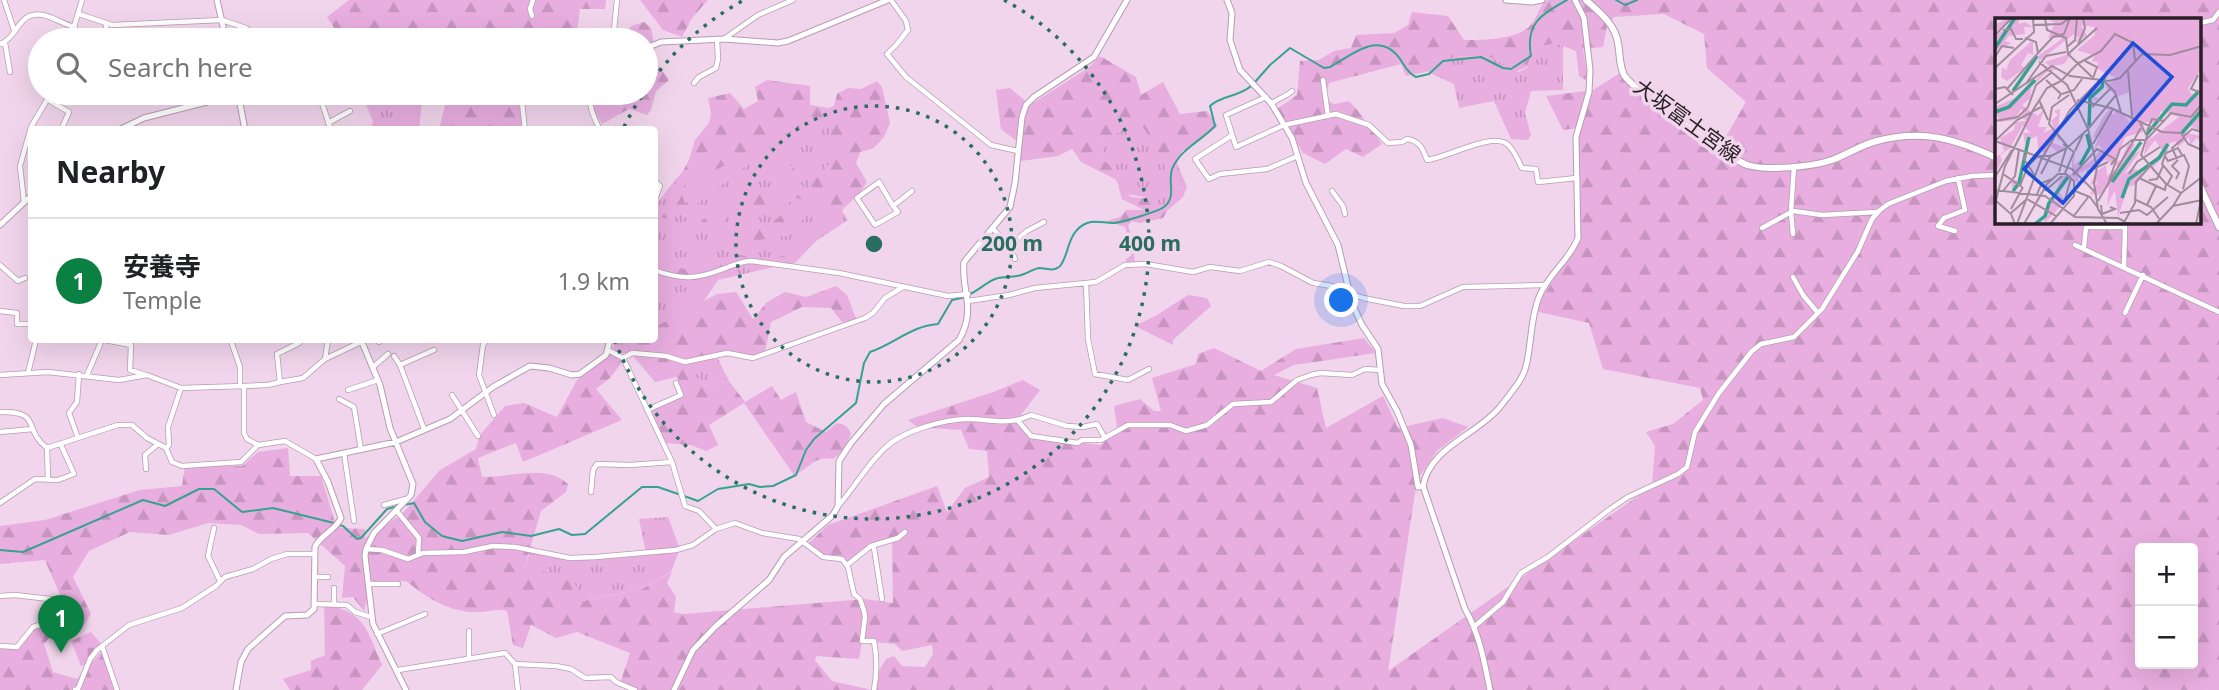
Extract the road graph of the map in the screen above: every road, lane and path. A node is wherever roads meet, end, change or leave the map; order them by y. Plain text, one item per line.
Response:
1 (4, 0) edge
2 (82, 0) edge
3 (217, 0) edge
4 (533, 0) edge
5 (617, 0) edge
6 (793, 0) edge
7 (890, 0) edge
8 (1127, 0) edge
9 (1227, 0) edge
10 (1506, 0) edge
11 (1542, 0) edge
12 (1575, 0) edge
13 (1586, 0) edge
14 (2219, 12) edge
15 (79, 14) junction
16 (532, 16) dead end
17 (222, 20) junction
18 (2202, 23) edge
19 (106, 24) junction
20 (75, 27) joint
21 (106, 28) edge
22 (224, 28) edge
23 (246, 28) edge
24 (614, 28) edge
25 (14, 30) junction
26 (720, 39) junction
27 (2, 43) edge
28 (658, 43) edge
29 (10, 72) dead end
30 (1323, 80) dead end
31 (694, 83) dead end
32 (1292, 91) dead end
33 (1266, 97) junction
34 (1271, 104) junction
35 (45, 105) edge
36 (57, 105) edge
37 (195, 105) edge
38 (240, 105) edge
39 (322, 105) edge
40 (522, 105) edge
41 (590, 105) edge
42 (350, 111) dead end
43 (1328, 116) junction
44 (328, 123) junction
45 (1284, 125) junction
46 (33, 126) edge
47 (63, 126) edge
48 (127, 126) edge
49 (244, 126) edge
50 (329, 126) edge
51 (525, 126) edge
52 (598, 126) edge
53 (1231, 136) junction
54 (28, 141) edge
55 (1018, 151) junction
56 (1298, 156) junction
57 (1995, 157) edge
58 (1794, 165) junction
59 (1995, 175) edge
60 (1577, 178) junction
61 (1958, 178) junction
62 (2202, 190) edge
63 (912, 191) dead end
64 (1332, 191) dead end
65 (28, 198) edge
66 (24, 202) junction
67 (893, 206) junction
68 (1791, 212) junction
69 (1877, 212) junction
70 (1345, 214) dead end
71 (1044, 222) dead end
72 (0, 225) edge
73 (2219, 227) edge
74 (992, 228) junction
75 (1762, 228) dead end
76 (1955, 231) dead end
77 (1793, 234) dead end
78 (2075, 245) dead end
79 (1009, 246) junction
80 (2084, 247) junction
81 (1015, 259) dead end
82 (0, 265) edge
83 (2124, 266) junction
84 (658, 271) edge
85 (2143, 275) junction
86 (1793, 277) dead end
87 (25, 278) dead end
88 (1086, 283) junction
89 (1544, 285) junction
90 (903, 287) junction
91 (1349, 294) junction
92 (968, 297) junction
93 (0, 311) edge
94 (2219, 312) edge
95 (1818, 313) junction
96 (2125, 313) dead end
97 (28, 324) edge
98 (35, 343) edge
99 (103, 343) edge
100 (120, 343) edge
101 (232, 343) edge
102 (299, 343) edge
103 (328, 343) edge
104 (356, 343) edge
105 (363, 343) edge
106 (484, 343) edge
107 (609, 343) edge
108 (433, 350) dead end
109 (608, 350) junction
110 (388, 354) dead end
111 (394, 356) dead end
112 (623, 358) junction
113 (325, 359) junction
114 (400, 365) junction
115 (373, 367) junction
116 (1149, 369) dead end
117 (1380, 370) junction
118 (28, 373) junction
119 (79, 374) junction
120 (0, 375) edge
121 (87, 375) junction
122 (147, 375) junction
123 (378, 380) junction
124 (280, 382) junction
125 (676, 383) dead end
126 (242, 386) junction
127 (181, 388) junction
128 (348, 390) dead end
129 (484, 393) junction
130 (452, 395) dead end
131 (339, 399) dead end
132 (647, 410) junction
133 (0, 412) edge
134 (461, 412) junction
135 (494, 415) dead end
136 (1019, 422) junction
137 (33, 429) junction
138 (424, 429) junction
139 (0, 432) edge
140 (478, 436) dead end
141 (78, 438) junction
142 (1105, 438) junction
143 (396, 442) junction
144 (61, 444) junction
145 (158, 444) junction
146 (258, 445) junction
147 (47, 448) junction
148 (166, 448) junction
149 (361, 450) junction
150 (344, 453) junction
151 (316, 459) junction
152 (672, 462) junction
153 (146, 469) dead end
154 (48, 478) junction
155 (1423, 486) junction
156 (591, 492) dead end
157 (405, 501) junction
158 (0, 503) edge
159 (384, 505) dead end
160 (838, 506) junction
161 (397, 509) junction
162 (354, 521) dead end
163 (214, 528) dead end
164 (716, 529) junction
165 (905, 531) dead end
166 (803, 542) junction
167 (871, 546) junction
168 (366, 550) junction
169 (314, 554) junction
170 (418, 555) junction
171 (847, 565) junction
172 (314, 577) junction
173 (328, 577) dead end
174 (220, 581) junction
175 (368, 584) junction
176 (398, 584) dead end
177 (334, 588) dead end
178 (0, 596) edge
179 (882, 599) dead end
180 (58, 600) dead end
181 (314, 604) junction
182 (334, 604) junction
183 (69, 611) dead end
184 (425, 614) dead end
185 (371, 617) junction
186 (1475, 626) junction
187 (469, 631) dead end
188 (377, 635) junction
189 (0, 646) edge
190 (102, 646) junction
191 (469, 659) junction
192 (515, 664) junction
193 (398, 670) junction
194 (75, 690) edge
195 (117, 690) edge
196 (236, 690) edge
197 (406, 690) edge
198 (518, 690) edge
199 (635, 690) edge
200 (674, 690) edge
201 (874, 690) edge
202 (1490, 690) edge

1 - 25 street
2 - 15 street
3 - 17 street
4 - 16 street
5 - 24 street
6 - 26 street
7 - 26 street
7 - 55 street
8 - 55 street
9 - 33 street
10 - 11 street
12 - 60 street
13 - 58 main road, 大坂富士宮線
14 - 18 street
15 - 19 street
15 - 20 street
17 - 19 street
17 - 22 street
17 - 23 street
19 - 21 street
20 - 25 street
25 - 27 street
26 - 28 street
26 - 31 street
27 - 29 street
30 - 43 street
32 - 34 street
33 - 34 street
33 - 53 street
34 - 45 street
35 - 46 street
36 - 47 street
37 - 48 street
38 - 49 street
39 - 44 street
40 - 51 street
41 - 52 street
42 - 44 street
43 - 45 street
43 - 60 street
44 - 50 street
45 - 53 street
45 - 56 street
53 - 56 street
54 - 66 street
55 - 74 street
56 - 91 street
57 - 58 main road, 大坂富士宮線
58 - 68 street
59 - 61 street
60 - 89 street
61 - 69 street
61 - 76 street
62 - 73 main road
63 - 67 street
64 - 70 street
65 - 66 street
66 - 72 street
67 - 67 street
68 - 69 street
68 - 75 street
68 - 77 street
69 - 95 street
71 - 79 street
74 - 79 street
74 - 92 street
78 - 80 street
79 - 81 street
80 - 83 street
80 - 83 street
82 - 87 street
83 - 85 street
84 - 90 street
85 - 94 street
85 - 96 street
86 - 95 street
88 - 91 street
88 - 92 street
88 - 116 street
89 - 91 street
89 - 155 street
90 - 92 street
90 - 112 street
91 - 117 street
92 - 160 street
93 - 97 street
95 - 186 street
98 - 118 street
99 - 121 street
100 - 122 street
101 - 126 street
102 - 124 street
103 - 113 street
104 - 113 street
105 - 115 street
106 - 129 street
107 - 109 street
108 - 114 street
109 - 112 street
109 - 129 street
110 - 115 street
111 - 114 street
112 - 132 street
113 - 124 street
114 - 138 street
115 - 123 street
117 - 142 street
117 - 155 street
118 - 119 street
118 - 120 street
119 - 121 street
119 - 141 street
121 - 122 street
122 - 127 street
123 - 128 street
123 - 143 street
124 - 126 street
125 - 132 street
126 - 127 street
126 - 146 street
127 - 148 street
129 - 134 street
129 - 135 street
130 - 134 street
131 - 149 street
132 - 152 street
133 - 137 street
134 - 138 street
134 - 140 street
136 - 142 street
136 - 142 street
136 - 160 street
137 - 139 street
137 - 147 street
138 - 143 street
141 - 144 street
141 - 145 street
143 - 149 street
143 - 157 street
144 - 147 street
144 - 154 street
145 - 148 street
145 - 153 street
146 - 148 street
146 - 151 street
147 - 154 street
149 - 150 street
150 - 151 street
150 - 162 street
151 - 169 street
152 - 156 street
152 - 164 street
154 - 158 street
155 - 186 street
157 - 159 street
157 - 161 street
160 - 166 street
161 - 168 street
161 - 170 street
163 - 174 street
164 - 166 street
164 - 170 street
165 - 167 street
166 - 171 street
166 - 200 street
167 - 171 street
167 - 179 street
168 - 170 street
168 - 175 street
169 - 172 street
169 - 174 street
171 - 201 street
172 - 173 street
172 - 181 street
174 - 190 street
175 - 176 street
175 - 185 street
177 - 182 street
178 - 180 street
181 - 182 street
181 - 196 street
182 - 185 street
183 - 189 street
184 - 188 street
185 - 188 street
186 - 202 street
187 - 191 street
188 - 193 street
190 - 194 street
190 - 195 street
191 - 192 street
191 - 193 street
192 - 198 street
192 - 199 street
193 - 197 street

